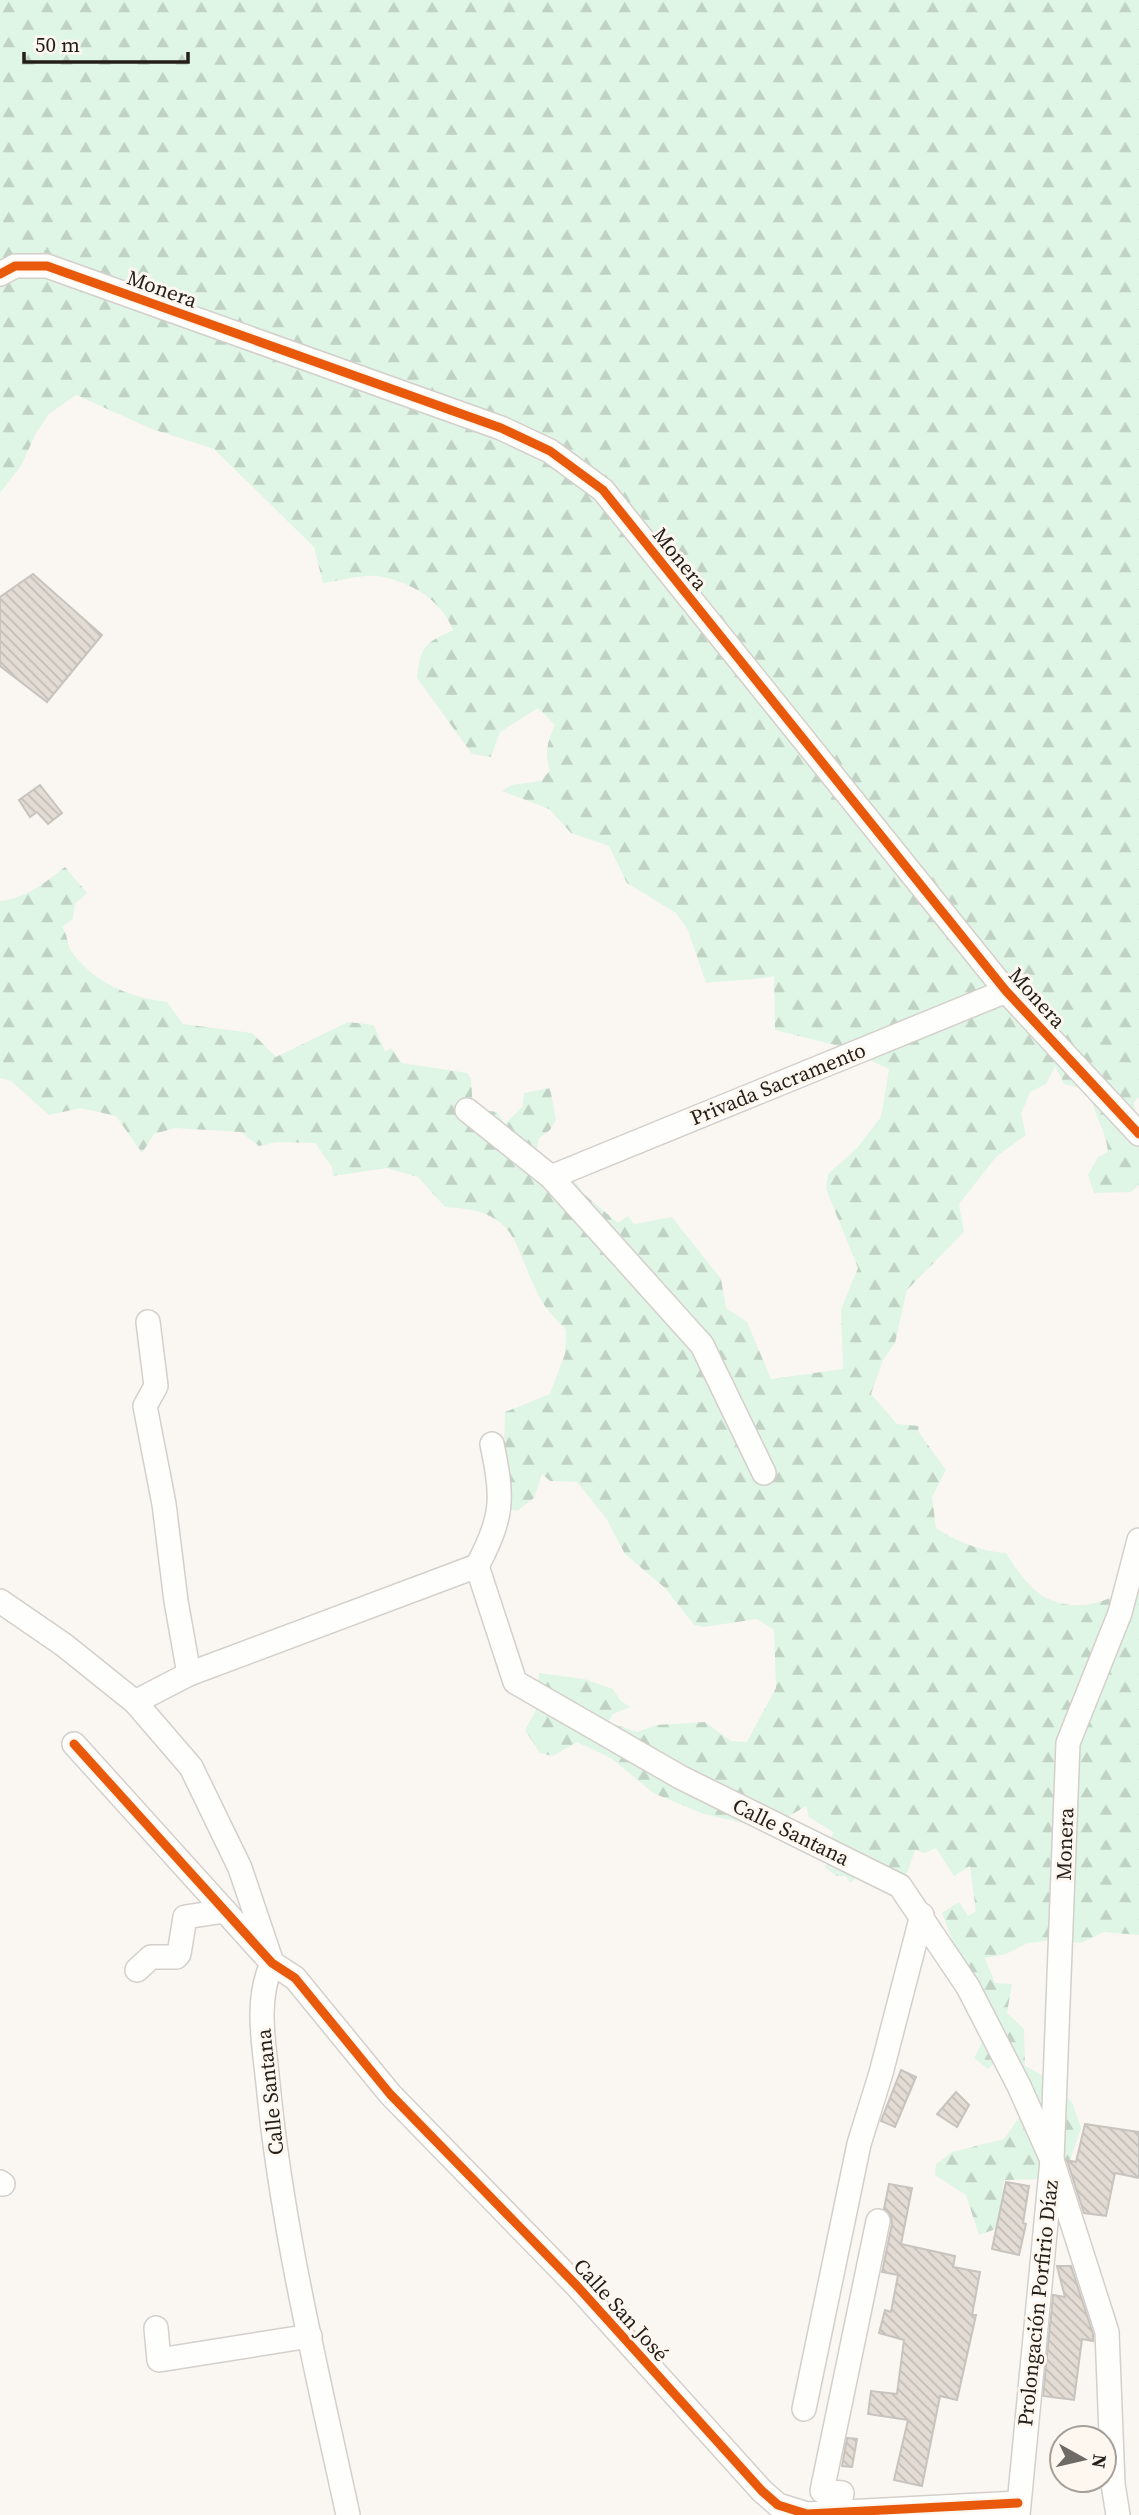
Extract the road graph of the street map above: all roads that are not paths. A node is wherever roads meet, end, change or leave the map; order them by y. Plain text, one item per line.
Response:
1 (7, 270) edge
2 (1006, 991) junction
3 (467, 1110) dead end
4 (1139, 1134) edge
5 (551, 1177) junction
6 (148, 1322) dead end
7 (492, 1444) dead end
8 (764, 1473) dead end
9 (1139, 1540) edge
10 (477, 1566) junction
11 (0, 1601) edge
12 (189, 1674) junction
13 (135, 1702) junction
14 (74, 1744) dead end
15 (225, 1911) junction
16 (922, 1915) junction
17 (272, 1963) junction
18 (136, 1970) dead end
19 (1052, 2160) junction
20 (878, 2221) dead end
21 (156, 2328) dead end
22 (310, 2336) junction
23 (804, 2409) dead end
24 (1018, 2509) edge
25 (913, 2512) edge
26 (838, 2514) edge
27 (348, 2515) edge
28 (1118, 2515) edge

1 - 2 street, Monera
2 - 4 street, Monera
2 - 5 street, Privada Sacramento
3 - 5 street
5 - 8 street
6 - 12 street
7 - 10 street
9 - 19 street, Monera
10 - 12 street
10 - 16 street, Calle Santana
11 - 13 street
12 - 13 street
13 - 17 street
14 - 15 street, Calle San José
15 - 17 street, Calle San José
15 - 18 street
16 - 19 street, Calle Santana
16 - 23 street
17 - 22 street, Calle Santana
17 - 26 street, Calle San José
19 - 24 street, Prolongación Porfirio Díaz
19 - 28 street, Prolongación Porfirio Díaz
20 - 26 street
21 - 22 street
22 - 27 street, Calle Santana
24 - 25 street, Calle San José
25 - 26 street, Calle San José

